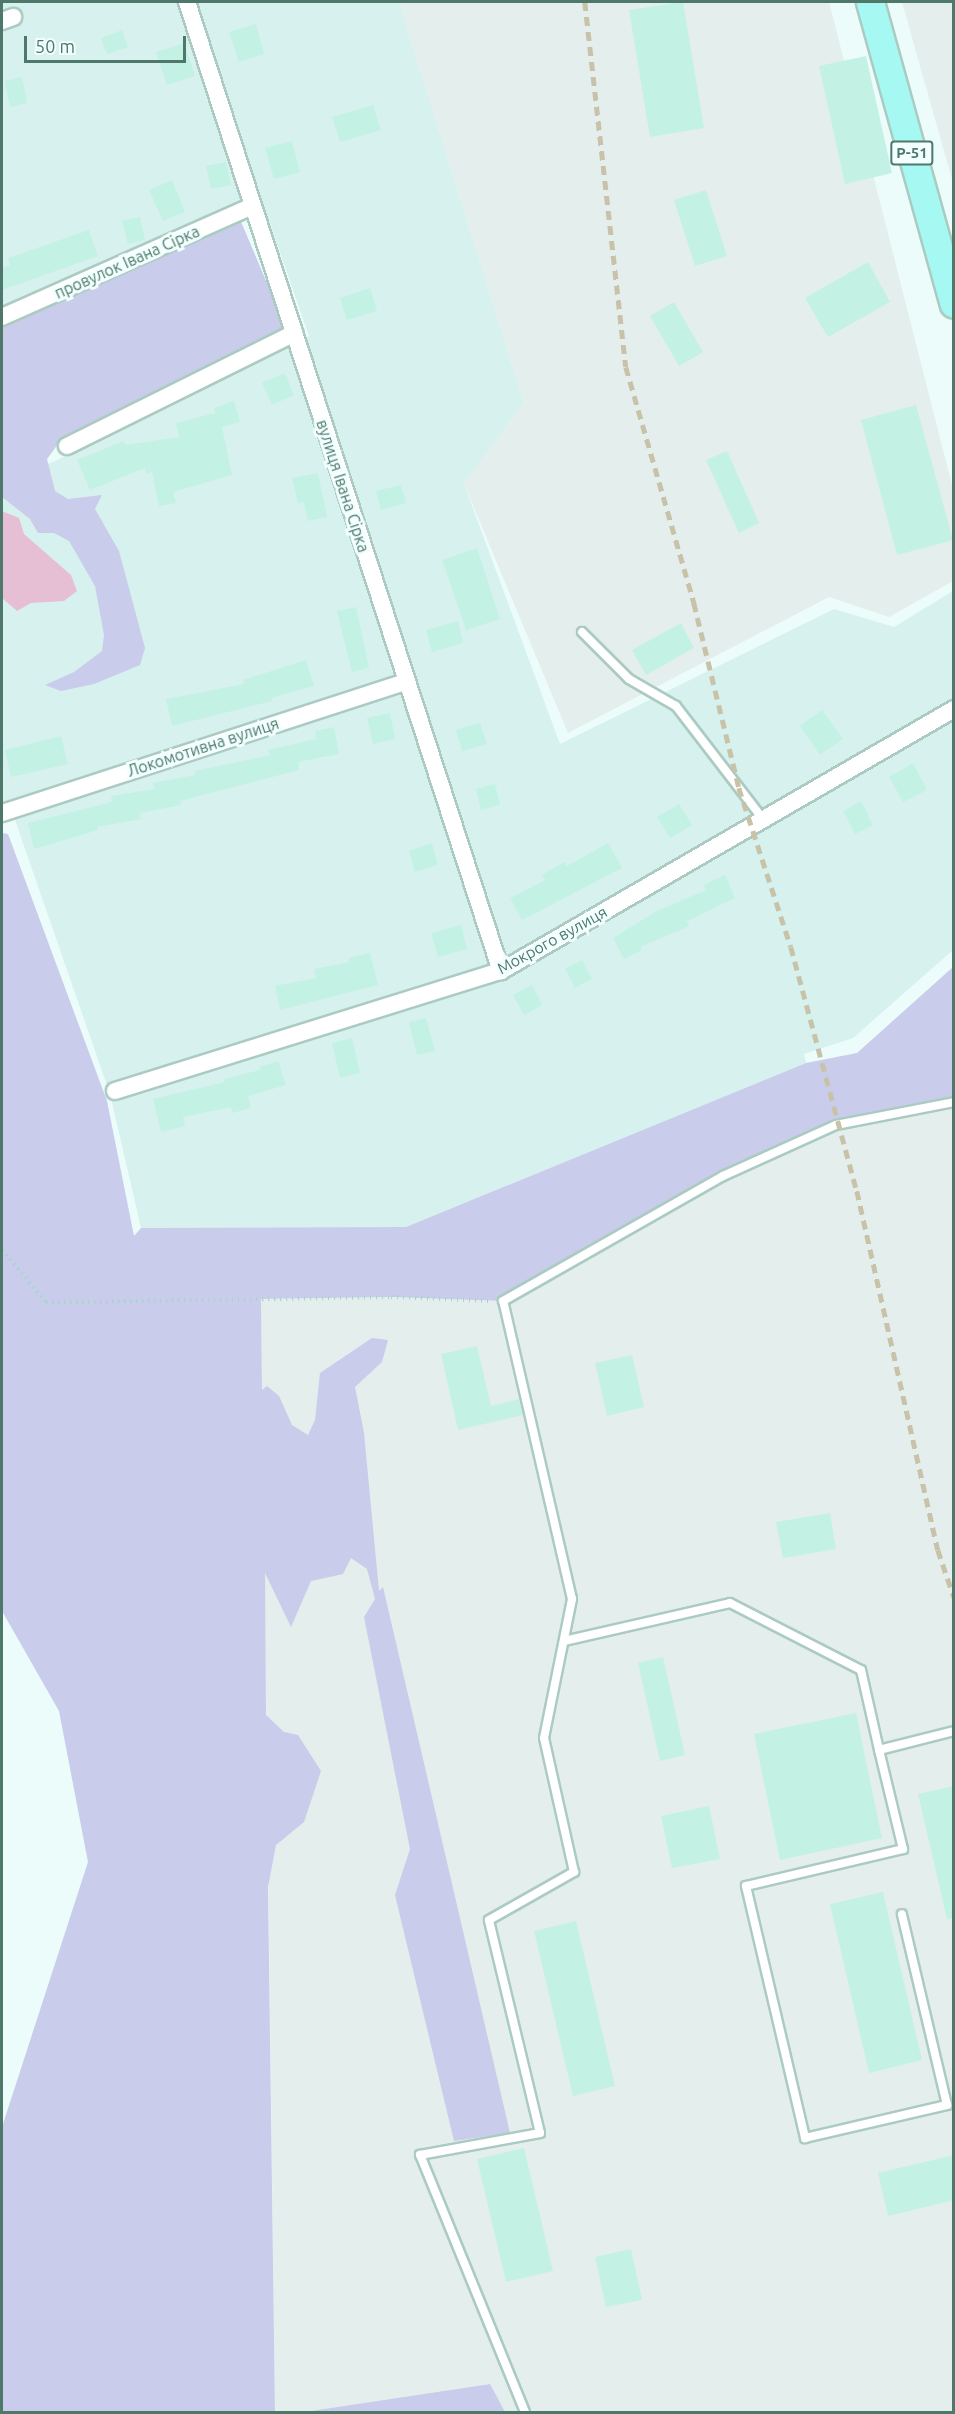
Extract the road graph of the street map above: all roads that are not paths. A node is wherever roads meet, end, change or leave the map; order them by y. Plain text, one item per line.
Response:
1 (187, 2) edge
2 (870, 2) edge
3 (252, 206) junction
4 (954, 304) edge
5 (2, 317) edge
6 (295, 333) junction
7 (67, 446) dead end
8 (582, 632) dead end
9 (405, 682) junction
10 (954, 708) edge
11 (2, 813) edge
12 (763, 819) junction
13 (501, 971) junction
14 (115, 1091) dead end
15 (954, 1102) edge
16 (564, 1641) junction
17 (954, 1731) edge
18 (879, 1750) junction
19 (902, 1914) dead end
20 (525, 2412) edge

1 - 3 street, вулиця Івана Сірка
2 - 4 main road, Р-51
3 - 5 street, провулок Івана Сірка
3 - 6 street, вулиця Івана Сірка
6 - 7 street
6 - 9 street, вулиця Івана Сірка
8 - 12 lane
9 - 11 street, Локомотивна вулиця
9 - 13 street, вулиця Івана Сірка
10 - 12 street, Мокрого вулиця
12 - 13 street, Мокрого вулиця
13 - 14 street, Мокрого вулиця
15 - 16 lane
16 - 18 lane
16 - 20 lane
17 - 18 lane
18 - 19 lane

